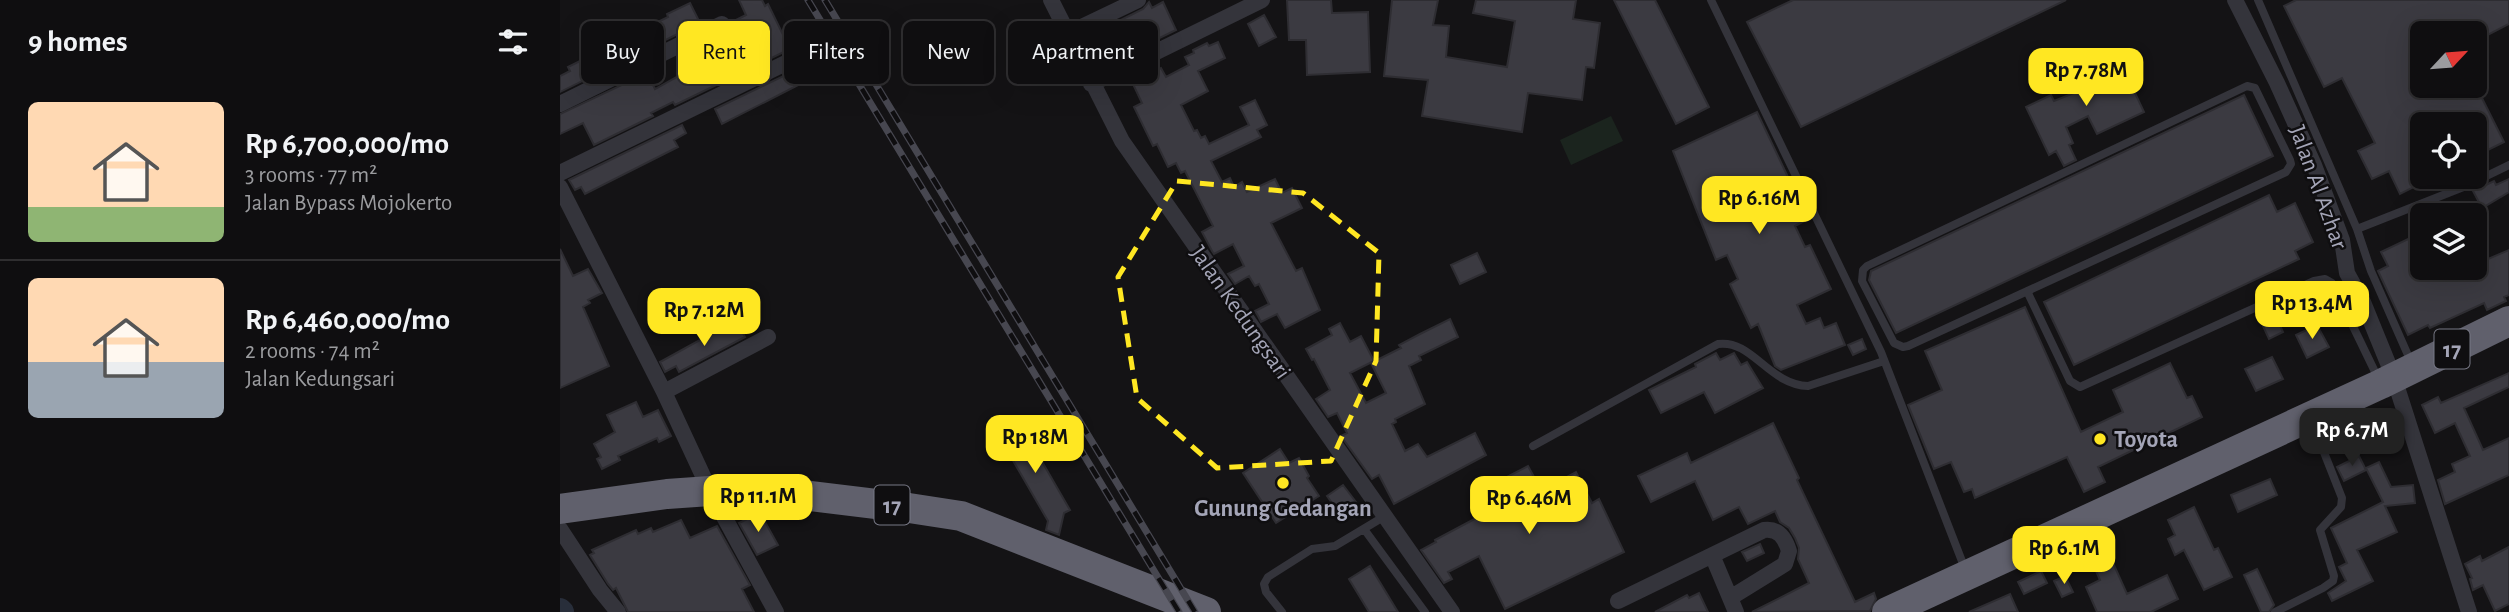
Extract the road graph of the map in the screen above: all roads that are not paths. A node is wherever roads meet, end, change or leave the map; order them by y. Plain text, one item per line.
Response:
1 (1051, 0) edge
2 (1138, 0) edge
3 (1262, 0) edge
4 (1711, 0) edge
5 (2235, 0) edge
6 (2258, 0) edge
7 (1061, 21) edge
8 (1094, 21) edge
9 (678, 46) edge
10 (1158, 51) edge
11 (784, 64) edge
12 (1091, 84) edge
13 (560, 104) edge
14 (2509, 165) edge
15 (560, 173) edge
16 (560, 187) edge
17 (2357, 229) junction
18 (2027, 291) junction
19 (2509, 321) edge
20 (768, 337) dead end
21 (1884, 361) junction
22 (2396, 377) junction
23 (664, 393) junction
24 (2310, 417) junction
25 (1532, 446) dead end
26 (710, 491) junction
27 (560, 509) edge
28 (1385, 516) junction
29 (560, 528) edge
30 (1364, 529) junction
31 (1712, 555) junction
32 (1968, 575) junction
33 (1618, 601) dead end
34 (1733, 605) edge
35 (618, 612) edge
36 (776, 612) edge
37 (1206, 612) edge
38 (1282, 612) edge
39 (1425, 612) edge
40 (1452, 612) edge
41 (1888, 612) edge
42 (2275, 612) edge
43 (2469, 612) edge

1 - 7 street, Jalan Kedungsari
2 - 8 street
3 - 10 street
4 - 21 lane
5 - 22 street, Jalan Al Azhar
6 - 17 lane
9 - 13 street
11 - 15 street
12 - 28 street, Jalan Kedungsari
14 - 17 lane
16 - 23 street
17 - 22 lane
18 - 18 lane
18 - 22 lane
19 - 22 highway, 17
20 - 23 street
21 - 25 lane
21 - 32 lane
22 - 24 highway, 17
22 - 43 street, Jalan Al Azhar
23 - 26 street
24 - 32 highway, 17
24 - 42 lane
26 - 27 highway, 17
26 - 36 street
26 - 37 highway, 17
28 - 30 lane
28 - 40 street, Jalan Kedungsari
29 - 35 street
30 - 38 lane
30 - 39 lane
31 - 33 street
31 - 34 street
31 - 34 street
32 - 41 highway, 17

